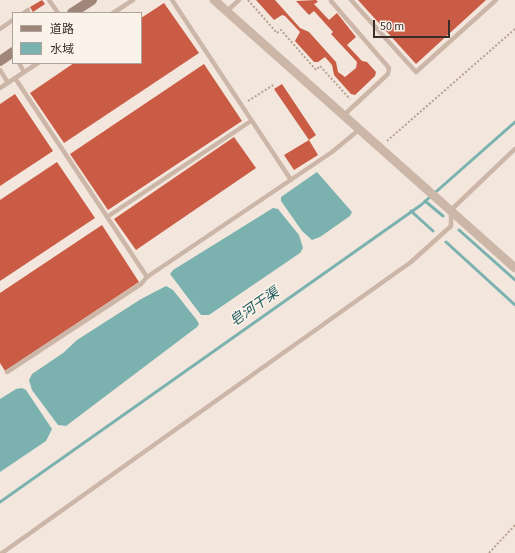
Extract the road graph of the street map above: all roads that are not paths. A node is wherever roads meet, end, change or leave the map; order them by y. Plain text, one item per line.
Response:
1 (49, 0) edge
2 (92, 0) edge
3 (133, 0) edge
4 (172, 0) edge
5 (214, 0) edge
6 (239, 0) edge
7 (351, 0) edge
8 (496, 0) edge
9 (331, 1) edge
10 (227, 11) junction
11 (57, 12) edge
12 (74, 12) edge
13 (115, 12) edge
14 (12, 21) edge
15 (0, 29) edge
16 (12, 54) edge
17 (0, 61) edge
18 (20, 64) edge
19 (36, 64) edge
20 (0, 70) edge
21 (24, 72) junction
22 (15, 78) junction
23 (8, 83) junction
24 (0, 88) edge
25 (344, 115) junction
26 (252, 121) junction
27 (360, 129) junction
28 (515, 149) edge
29 (291, 180) junction
30 (451, 210) junction
31 (107, 217) junction
32 (515, 268) edge
33 (147, 277) junction
34 (7, 372) dead end
35 (2, 553) edge

1 - 11 lane
2 - 12 main road
3 - 13 lane
4 - 26 lane
5 - 10 street
6 - 10 lane
7 - 8 lane
9 - 25 lane
10 - 25 street
14 - 15 lane
16 - 17 main road
18 - 21 lane
19 - 21 lane
20 - 23 lane
21 - 22 lane
22 - 23 lane
22 - 31 lane
23 - 24 lane
25 - 27 street
26 - 29 lane
26 - 31 lane
27 - 29 lane
27 - 30 street
28 - 30 lane
29 - 33 lane
30 - 32 street
30 - 35 lane
31 - 33 lane
33 - 34 lane

